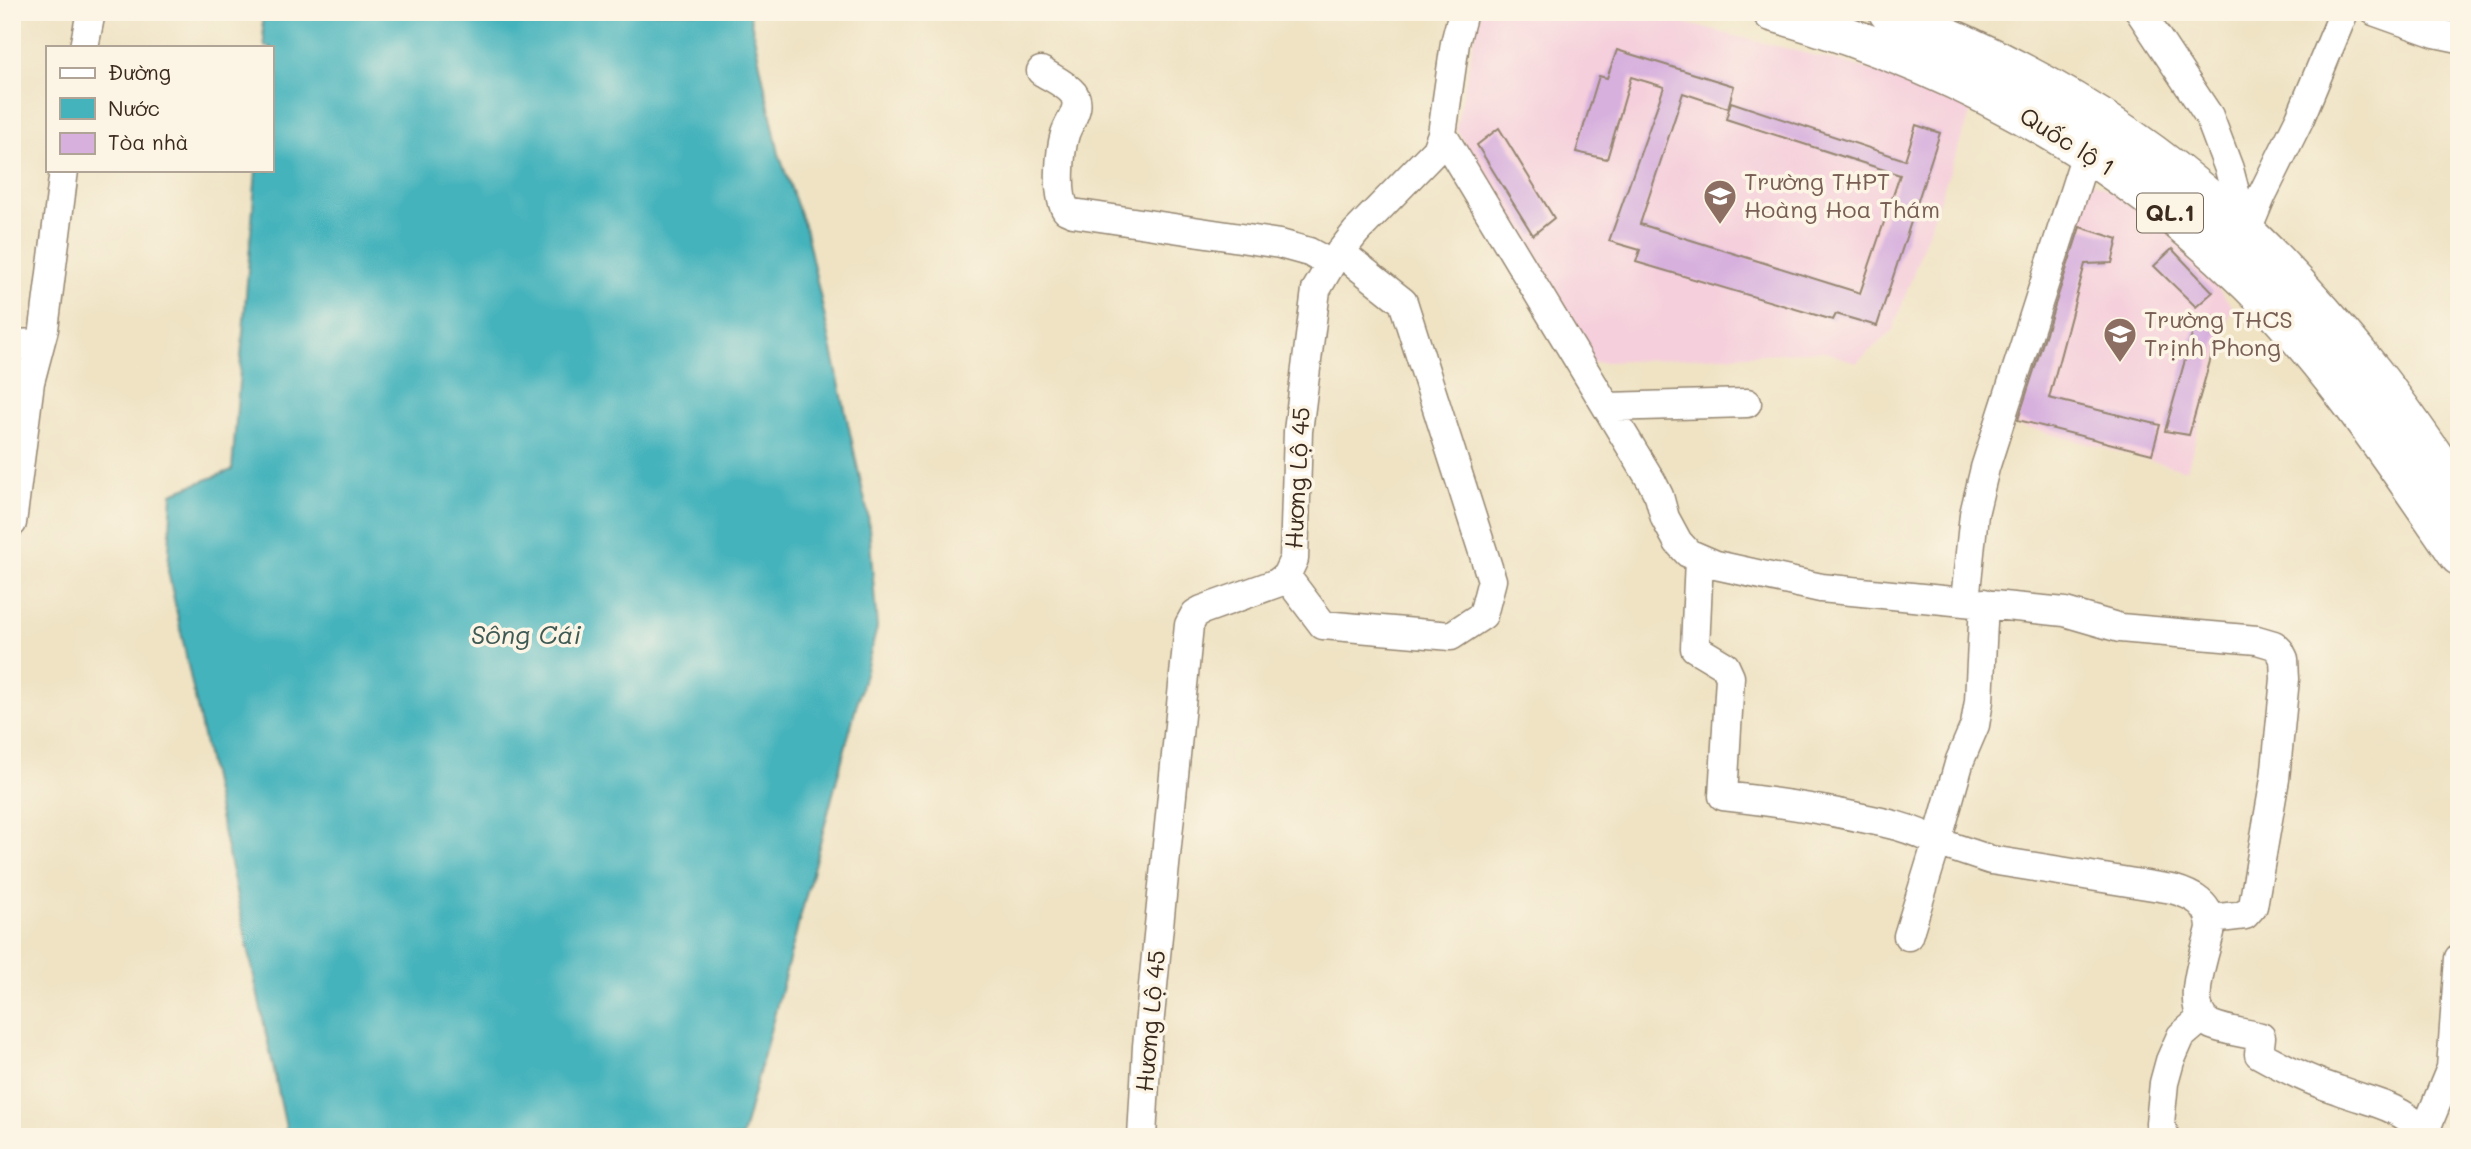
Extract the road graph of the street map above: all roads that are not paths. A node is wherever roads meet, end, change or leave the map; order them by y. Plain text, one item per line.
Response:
1 (90, 12) edge
2 (1463, 12) edge
3 (1772, 12) edge
4 (1888, 12) edge
5 (2140, 12) edge
6 (2344, 12) edge
7 (2376, 12) edge
8 (2459, 38) edge
9 (84, 46) edge
10 (1041, 71) dead end
11 (1442, 134) junction
12 (2087, 151) junction
13 (64, 172) edge
14 (2246, 233) junction
15 (1336, 258) junction
16 (12, 344) edge
17 (40, 344) junction
18 (1746, 403) dead end
19 (1607, 407) junction
20 (2459, 492) edge
21 (12, 523) edge
22 (2459, 556) edge
23 (1699, 559) junction
24 (1286, 576) junction
25 (1975, 602) junction
26 (1937, 842) junction
27 (2211, 919) junction
28 (1908, 936) dead end
29 (2459, 958) edge
30 (2202, 1018) junction
31 (2425, 1134) edge
32 (1142, 1137) edge
33 (2165, 1137) edge

1 - 9 street
2 - 11 street, Hương Lộ 45
3 - 12 highway, Quốc lộ 1 / QL.1
4 - 14 highway, Quốc lộ 1 / QL.1
5 - 14 street
6 - 14 street
7 - 8 street
10 - 15 street
11 - 15 street, Hương Lộ 45
11 - 19 street
12 - 22 highway, Quốc lộ 1 / QL.1
12 - 25 street
13 - 17 street
14 - 20 highway, Quốc lộ 1 / QL.1
15 - 24 street, Hương Lộ 45
15 - 24 street
16 - 17 street
17 - 21 street
18 - 19 street
19 - 23 street
23 - 25 street
23 - 26 street
24 - 32 street, Hương Lộ 45
25 - 26 street
25 - 27 street
26 - 27 street
26 - 28 street
27 - 30 street
29 - 31 street
30 - 31 street
30 - 33 street

